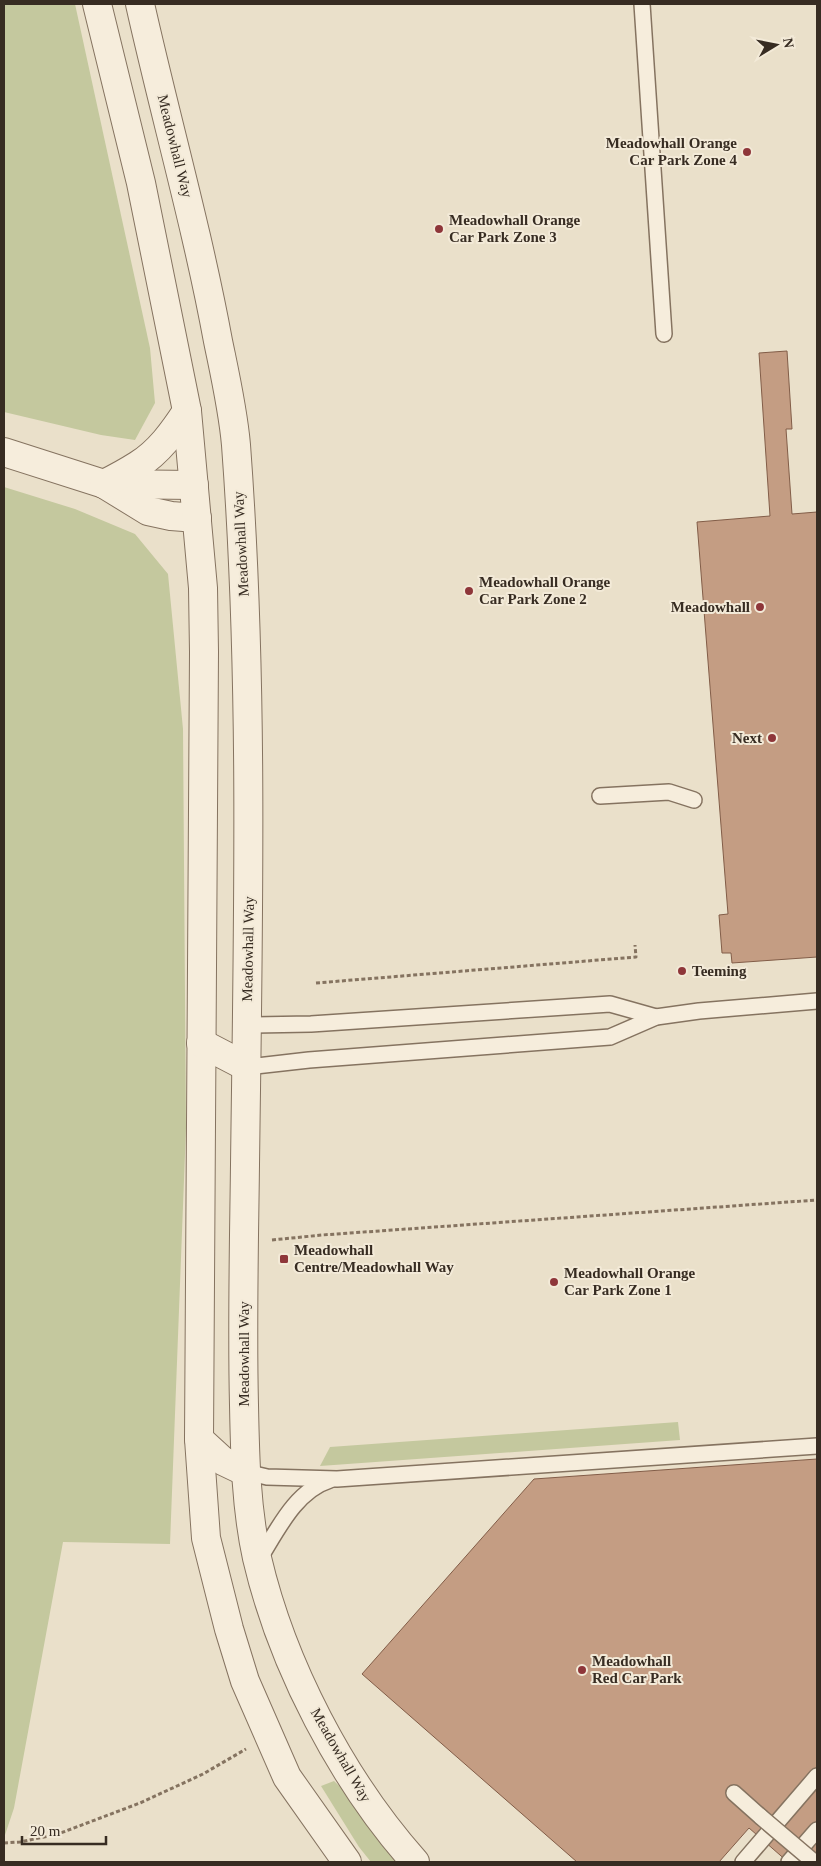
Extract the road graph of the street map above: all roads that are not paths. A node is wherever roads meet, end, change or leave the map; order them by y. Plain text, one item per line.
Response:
1 (97, 4) edge
2 (642, 4) edge
3 (144, 9) edge
4 (664, 334) dead end
5 (187, 411) junction
6 (4, 452) edge
7 (104, 484) junction
8 (194, 485) junction
9 (239, 500) junction
10 (197, 518) junction
11 (600, 796) dead end
12 (694, 800) dead end
13 (817, 1001) edge
14 (656, 1018) junction
15 (247, 1025) junction
16 (201, 1043) junction
17 (247, 1067) junction
18 (199, 1438) junction
19 (817, 1446) edge
20 (246, 1472) junction
21 (337, 1479) junction
22 (258, 1561) junction
23 (817, 1776) edge
24 (734, 1793) dead end
25 (817, 1830) edge
26 (348, 1862) edge
27 (415, 1862) edge
28 (743, 1862) edge
29 (789, 1862) edge
30 (814, 1862) edge

1 - 5 street
2 - 4 lane
3 - 9 street, Meadowhall Way
5 - 7 street
5 - 8 street
6 - 7 street
7 - 8 street
7 - 10 street
8 - 9 street
8 - 10 street
9 - 10 street
9 - 15 street, Meadowhall Way
10 - 16 street
11 - 12 lane
13 - 14 lane
14 - 15 lane
14 - 17 lane
15 - 16 street
15 - 17 street, Meadowhall Way
16 - 17 street
16 - 18 street
17 - 20 street, Meadowhall Way
18 - 20 street
18 - 26 street
19 - 21 lane
20 - 21 lane
20 - 22 street, Meadowhall Way
21 - 22 lane
22 - 27 street, Meadowhall Way
23 - 28 lane
24 - 30 lane, bridge
25 - 29 lane

